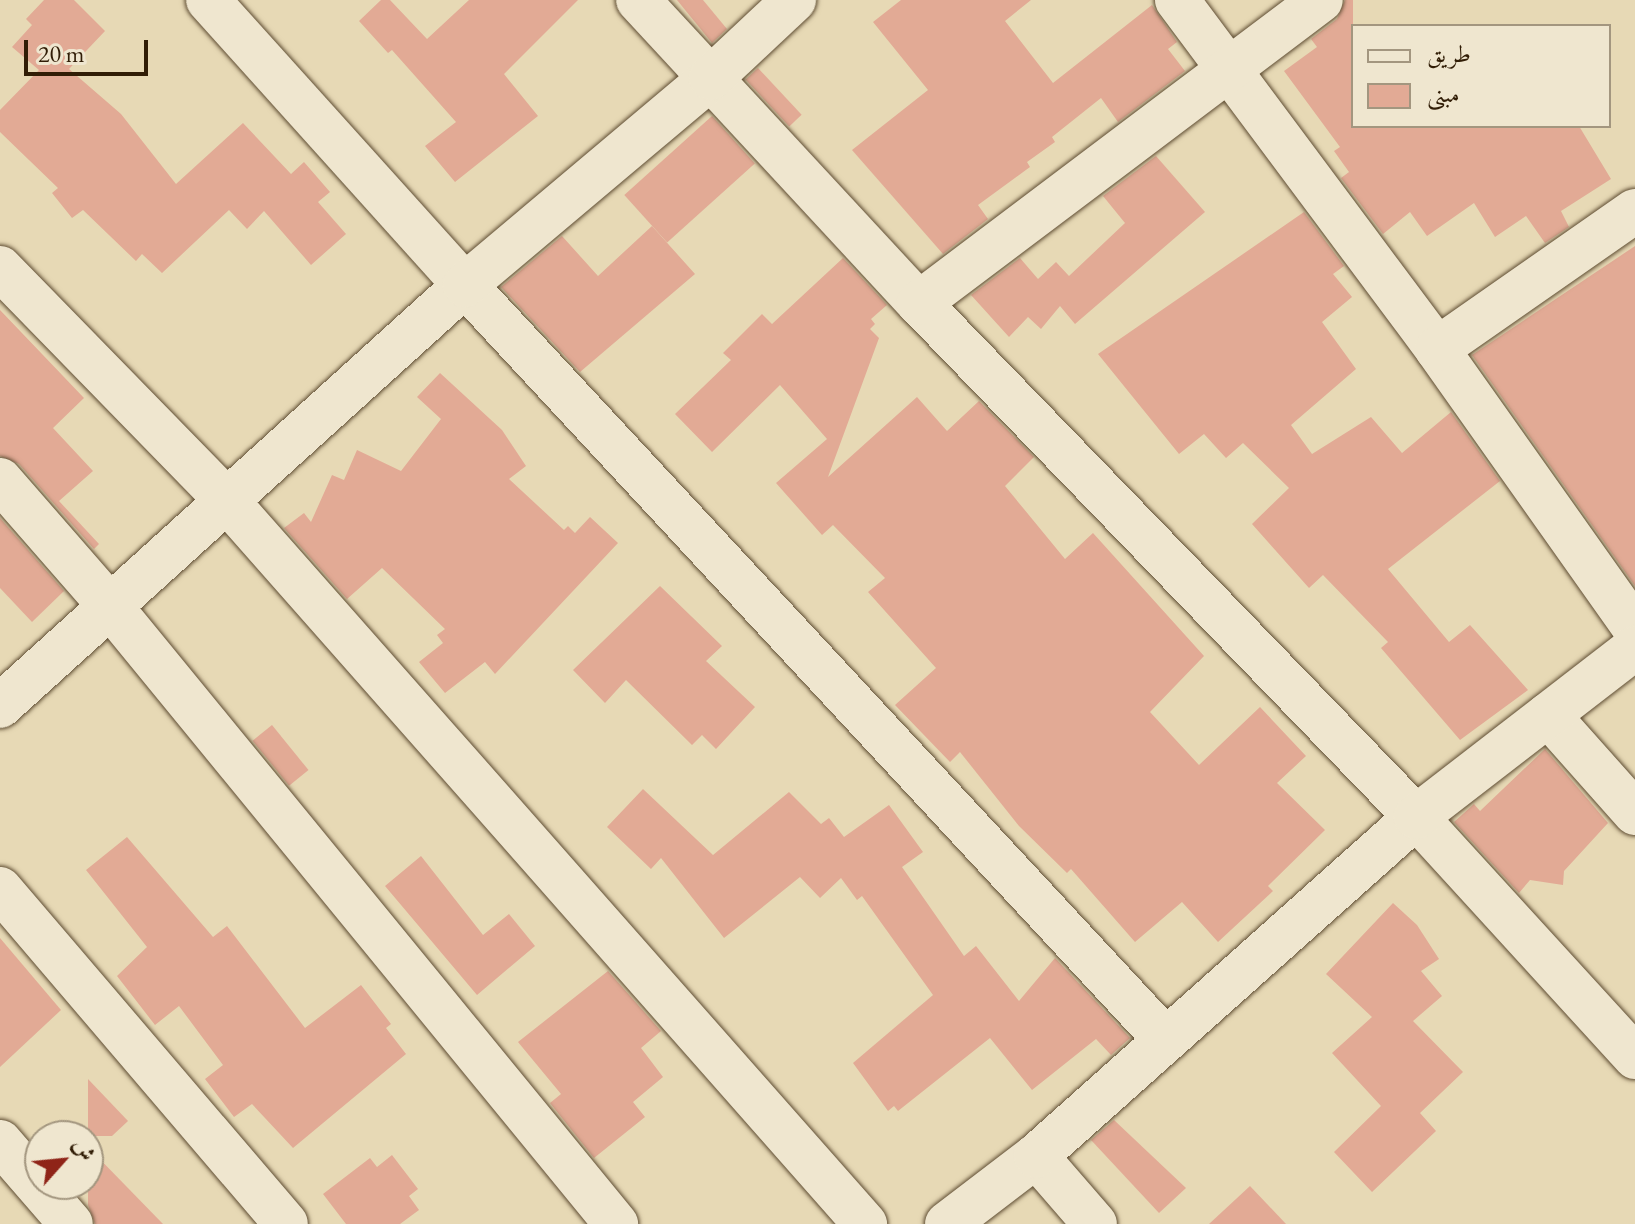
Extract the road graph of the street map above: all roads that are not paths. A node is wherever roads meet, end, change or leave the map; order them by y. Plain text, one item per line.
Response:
1 (208, 0) edge
2 (638, 0) edge
3 (794, 0) edge
4 (1177, 0) edge
5 (1321, 0) edge
6 (1227, 66) junction
7 (711, 78) junction
8 (1635, 211) edge
9 (0, 268) edge
10 (465, 285) junction
11 (919, 303) junction
12 (1437, 349) junction
13 (0, 480) edge
14 (228, 502) junction
15 (110, 606) junction
16 (1635, 629) edge
17 (1635, 648) edge
18 (0, 706) edge
19 (1548, 715) junction
20 (1635, 813) edge
21 (1416, 817) junction
22 (0, 889) edge
23 (1164, 1038) junction
24 (1635, 1057) edge
25 (0, 1142) edge
26 (1036, 1156) junction
27 (71, 1224) edge
28 (286, 1224) edge
29 (616, 1224) edge
30 (865, 1224) edge
31 (947, 1224) edge
32 (1095, 1224) edge

1 - 10 street
2 - 7 street
3 - 7 street
4 - 6 street
5 - 6 street
6 - 11 street
6 - 12 street
7 - 10 street
7 - 11 street
8 - 12 street
9 - 14 street
10 - 14 street
10 - 23 street
11 - 21 street
12 - 16 street
13 - 15 street
14 - 15 street
14 - 30 street
15 - 18 street
15 - 29 street
17 - 19 street
19 - 20 street
19 - 21 street
21 - 23 street
21 - 24 street
22 - 28 street
23 - 26 street
25 - 27 street
26 - 31 street
26 - 32 street

